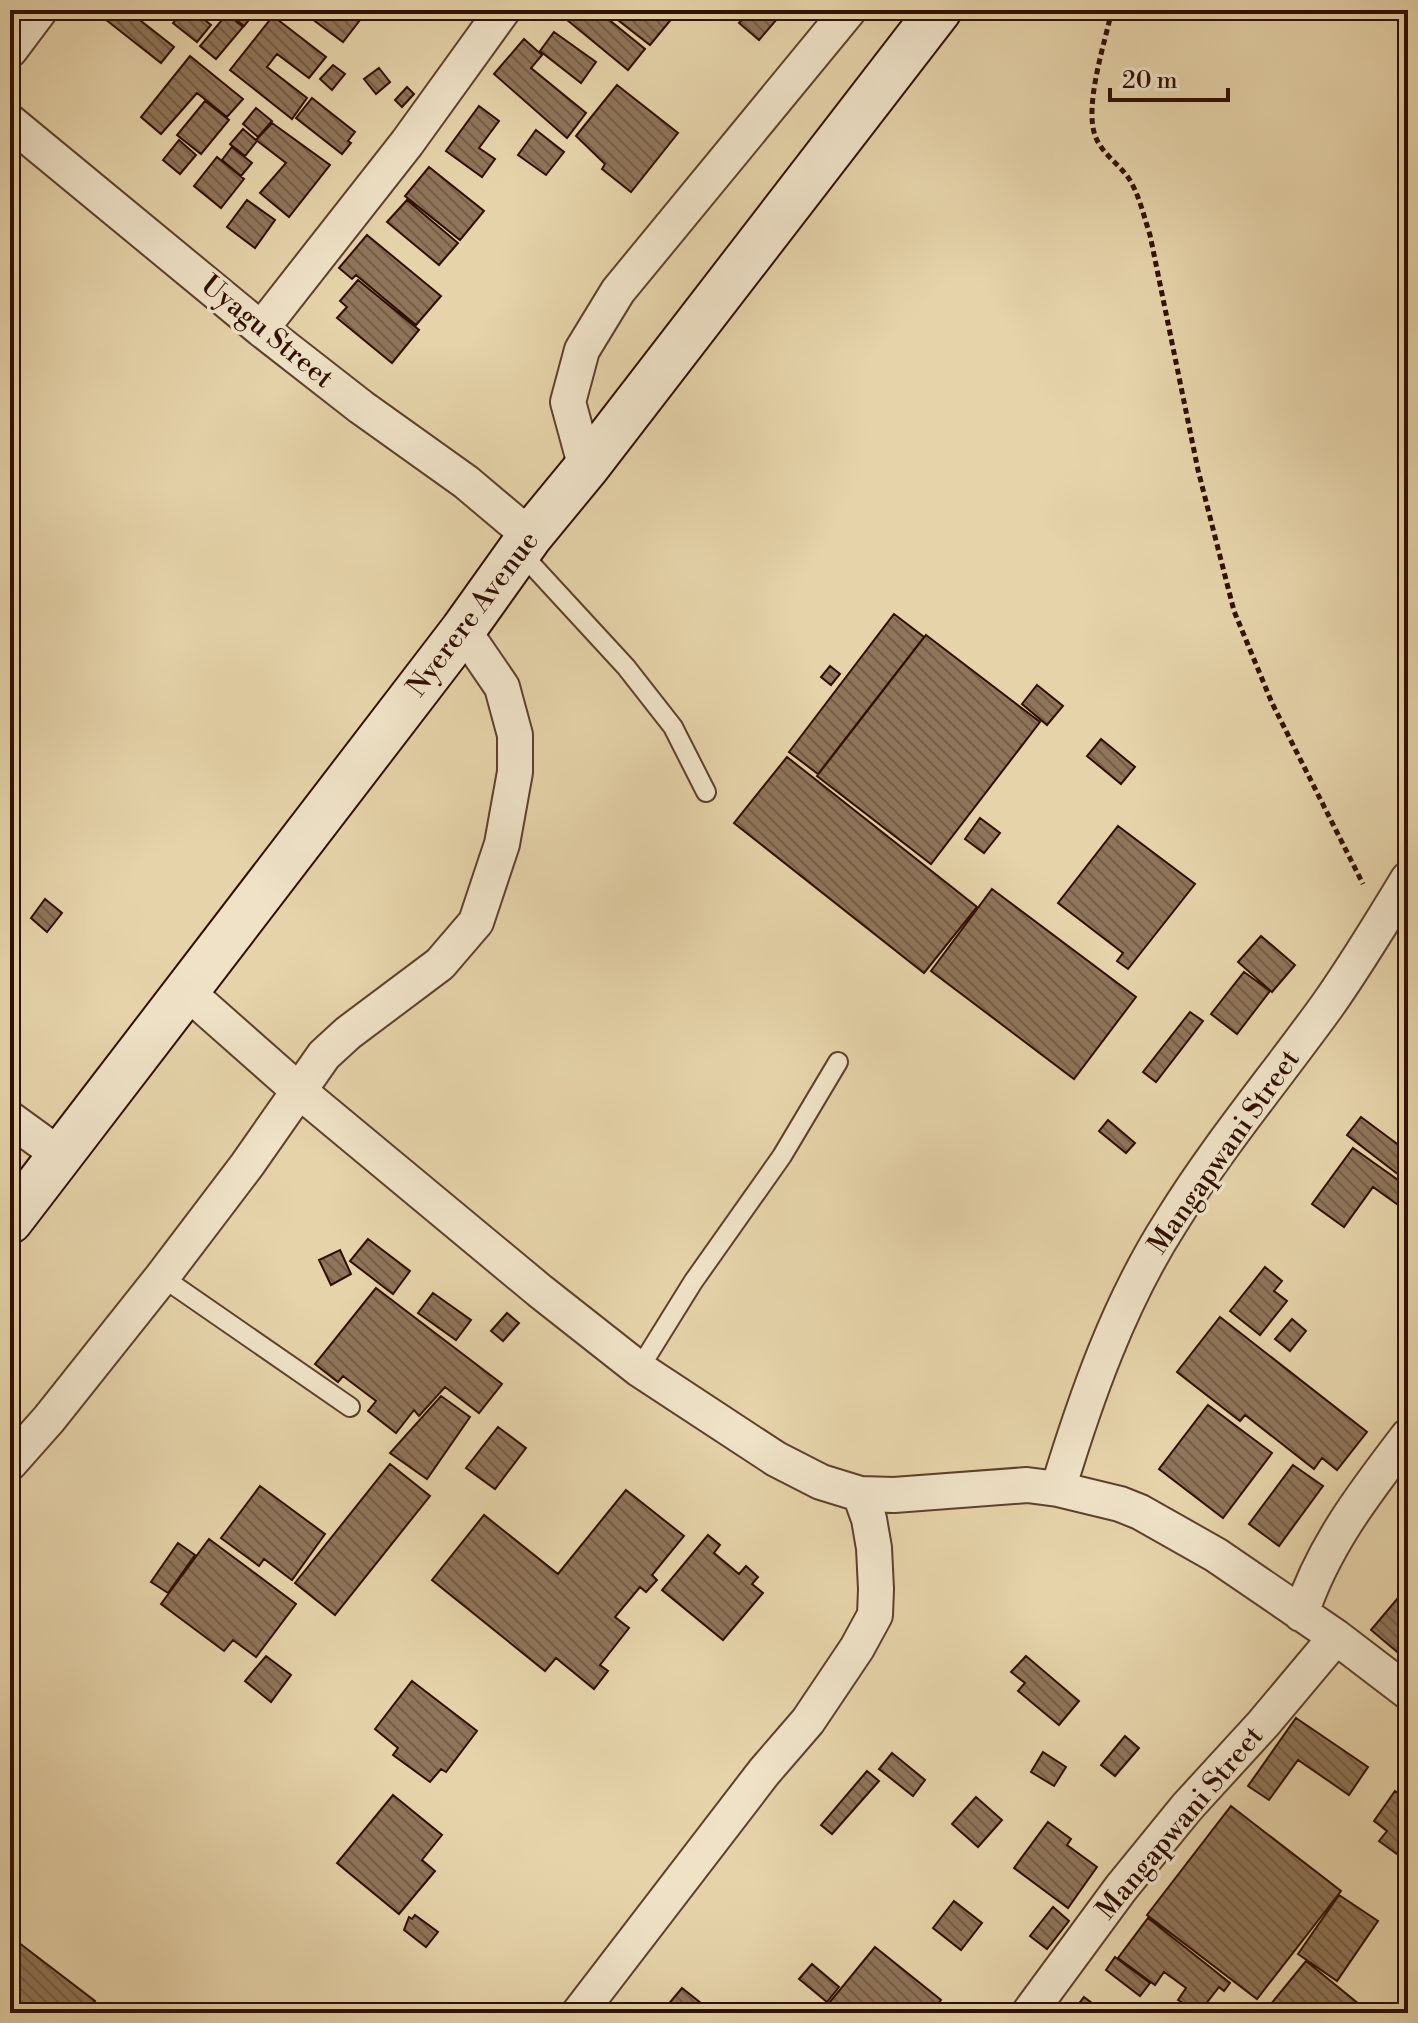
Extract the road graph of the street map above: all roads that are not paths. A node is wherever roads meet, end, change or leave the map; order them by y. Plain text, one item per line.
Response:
1 (40, 10) edge
2 (503, 10) edge
3 (849, 10) edge
4 (939, 10) edge
5 (10, 50) edge
6 (10, 122) edge
7 (261, 329) junction
8 (586, 468) junction
9 (525, 544) junction
10 (463, 630) junction
11 (706, 792) dead end
12 (1408, 879) edge
13 (186, 991) junction
14 (838, 1062) dead end
15 (298, 1090) junction
16 (10, 1119) edge
17 (61, 1156) junction
18 (10, 1221) edge
19 (162, 1277) junction
20 (639, 1369) junction
21 (350, 1407) dead end
22 (1408, 1436) edge
23 (10, 1463) edge
24 (1058, 1489) junction
25 (860, 1494) junction
26 (1301, 1614) junction
27 (1336, 1637) junction
28 (1408, 1692) edge
29 (579, 2013) edge
30 (1029, 2013) edge

1 - 5 street
2 - 7 street
3 - 8 street
4 - 8 street, Nyerere Avenue
6 - 7 street, Uyagu Street
7 - 9 street, Uyagu Street
8 - 9 street, Nyerere Avenue
9 - 10 street, Nyerere Avenue
9 - 11 lane
10 - 13 street, Nyerere Avenue
10 - 15 street
12 - 24 street, Mangapwani Street
13 - 15 street
13 - 17 street, Nyerere Avenue
14 - 20 lane
15 - 19 street
15 - 20 street
16 - 17 street
17 - 18 street, Nyerere Avenue
19 - 21 lane
19 - 23 street
20 - 25 street
22 - 26 street
24 - 25 street
24 - 26 street
25 - 29 street
26 - 27 street
27 - 28 street
27 - 30 street, Mangapwani Street

